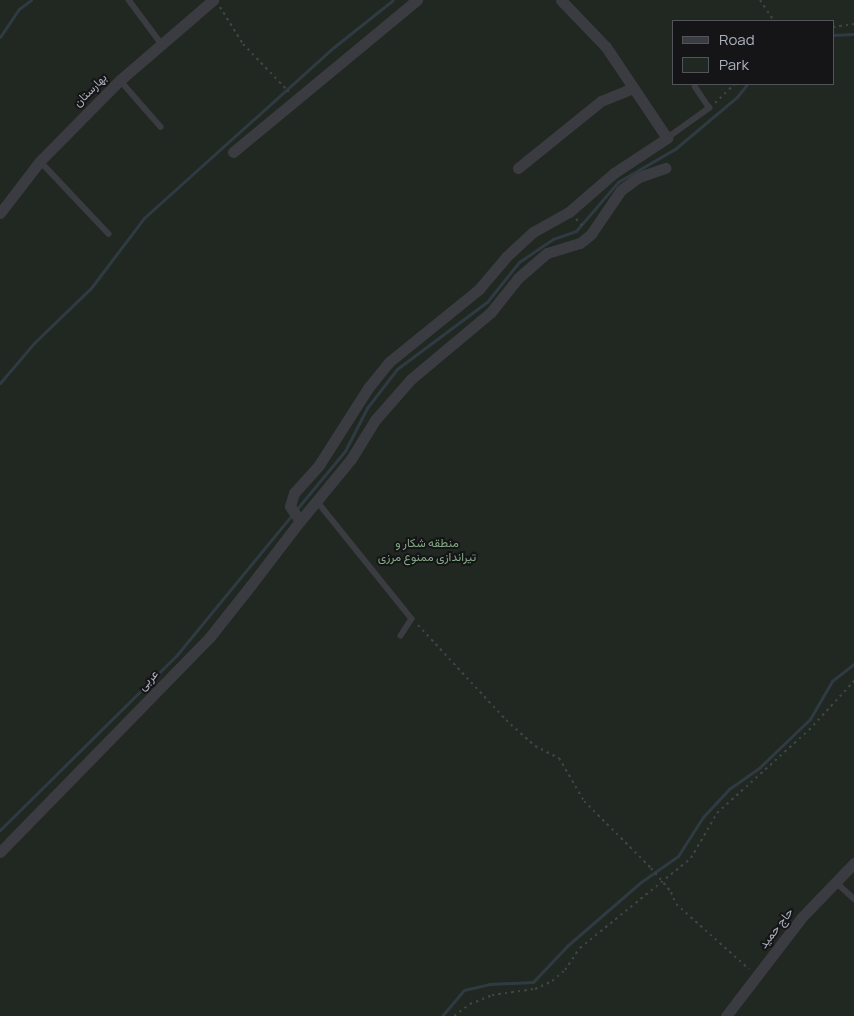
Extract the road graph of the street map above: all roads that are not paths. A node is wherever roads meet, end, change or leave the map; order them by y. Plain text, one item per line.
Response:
1 (129, 0) edge
2 (214, 0) edge
3 (417, 0) edge
4 (561, 0) edge
5 (160, 43) junction
6 (120, 80) junction
7 (696, 87) dead end
8 (634, 88) junction
9 (160, 127) dead end
10 (667, 138) junction
11 (232, 152) dead end
12 (40, 161) junction
13 (518, 168) dead end
14 (665, 168) dead end
15 (0, 213) edge
16 (109, 234) dead end
17 (317, 502) junction
18 (296, 514) junction
19 (401, 636) dead end
20 (0, 852) edge
21 (854, 863) edge
22 (835, 881) junction
23 (854, 900) edge
24 (726, 1016) edge

1 - 5 lane
2 - 5 street, بهارستان
3 - 11 street
4 - 8 street
5 - 6 street, بهارستان
6 - 9 lane
6 - 12 street, بهارستان
7 - 10 lane
8 - 10 street
8 - 13 street
10 - 18 street
12 - 15 street, بهارستان
12 - 16 lane
14 - 17 street
17 - 18 street
17 - 19 lane
18 - 20 street, عربی
21 - 22 street, حاج حمید
22 - 23 lane
22 - 24 street, حاج حمید

